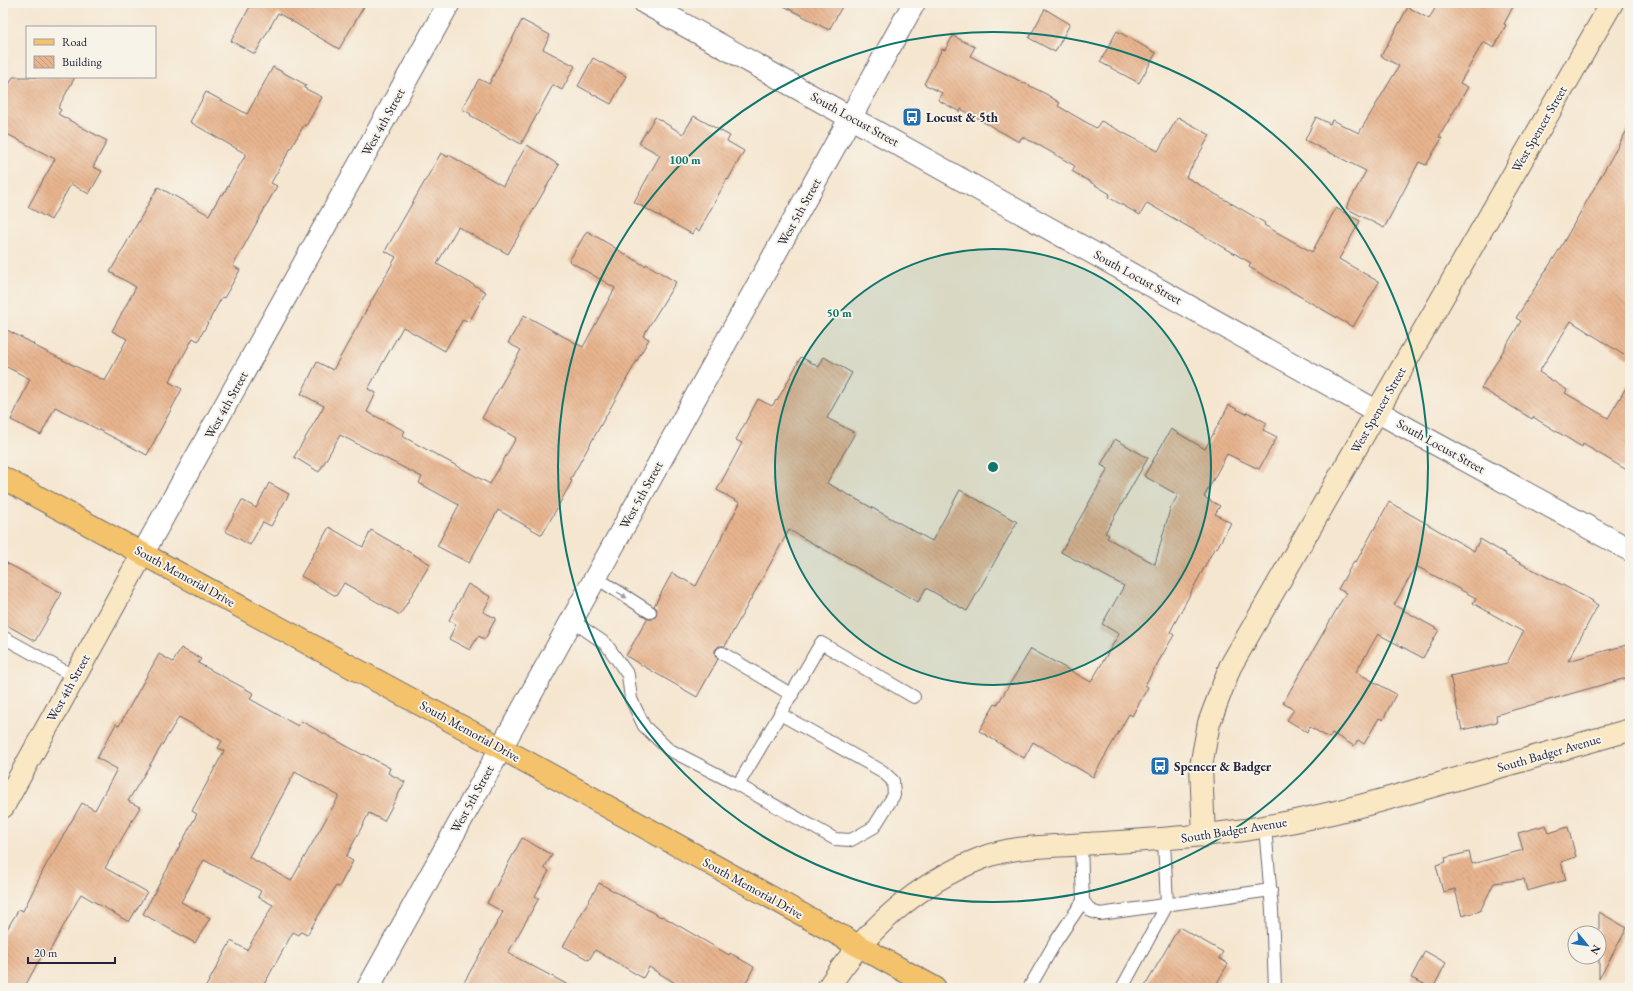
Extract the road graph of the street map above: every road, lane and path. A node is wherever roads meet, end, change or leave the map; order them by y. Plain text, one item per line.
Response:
1 (449, 3) edge
2 (645, 3) edge
3 (914, 3) edge
4 (1612, 3) edge
5 (851, 116) junction
6 (1377, 411) junction
7 (3, 478) edge
8 (1630, 550) edge
9 (143, 553) junction
10 (595, 577) junction
11 (650, 612) dead end
12 (571, 620) junction
13 (3, 637) edge
14 (722, 653) dead end
15 (74, 677) junction
16 (792, 695) junction
17 (914, 697) dead end
18 (780, 714) junction
19 (1630, 730) edge
20 (500, 748) junction
21 (738, 785) junction
22 (3, 807) edge
23 (1265, 827) junction
24 (1204, 836) junction
25 (1164, 840) junction
26 (1081, 845) junction
27 (1271, 890) junction
28 (1083, 901) junction
29 (1167, 905) junction
30 (858, 946) junction
31 (368, 988) edge
32 (828, 988) edge
33 (935, 988) edge
34 (1029, 988) edge
35 (1122, 988) edge
36 (1275, 988) edge

1 - 9 street, West 4th Street
2 - 5 street, South Locust Street
3 - 5 street, West 5th Street
4 - 6 street, West Spencer Street
5 - 6 street, South Locust Street
5 - 10 street, West 5th Street
6 - 8 street, South Locust Street
6 - 24 street, West Spencer Street
7 - 9 main road, South Memorial Drive
9 - 15 street, West 4th Street
9 - 20 main road, South Memorial Drive
10 -> 11 lane
10 - 12 street, West 5th Street
12 - 20 street, West 5th Street
12 - 21 lane
13 - 15 lane
14 - 16 lane
15 - 22 street, West 4th Street
16 - 17 lane
16 - 18 lane
18 - 21 lane
18 - 21 lane
19 - 23 street, South Badger Avenue
20 - 30 main road, South Memorial Drive
20 - 31 street, West 5th Street
23 - 24 street, South Badger Avenue
23 - 27 lane
24 - 25 street, South Badger Avenue
25 - 26 street, South Badger Avenue
25 - 29 lane
26 - 28 lane
26 - 30 street, South Badger Avenue
27 - 29 lane
27 - 36 lane
28 - 29 lane
28 - 34 lane
29 - 35 lane
30 - 32 street, South Badger Avenue
30 - 33 main road, South Memorial Drive

